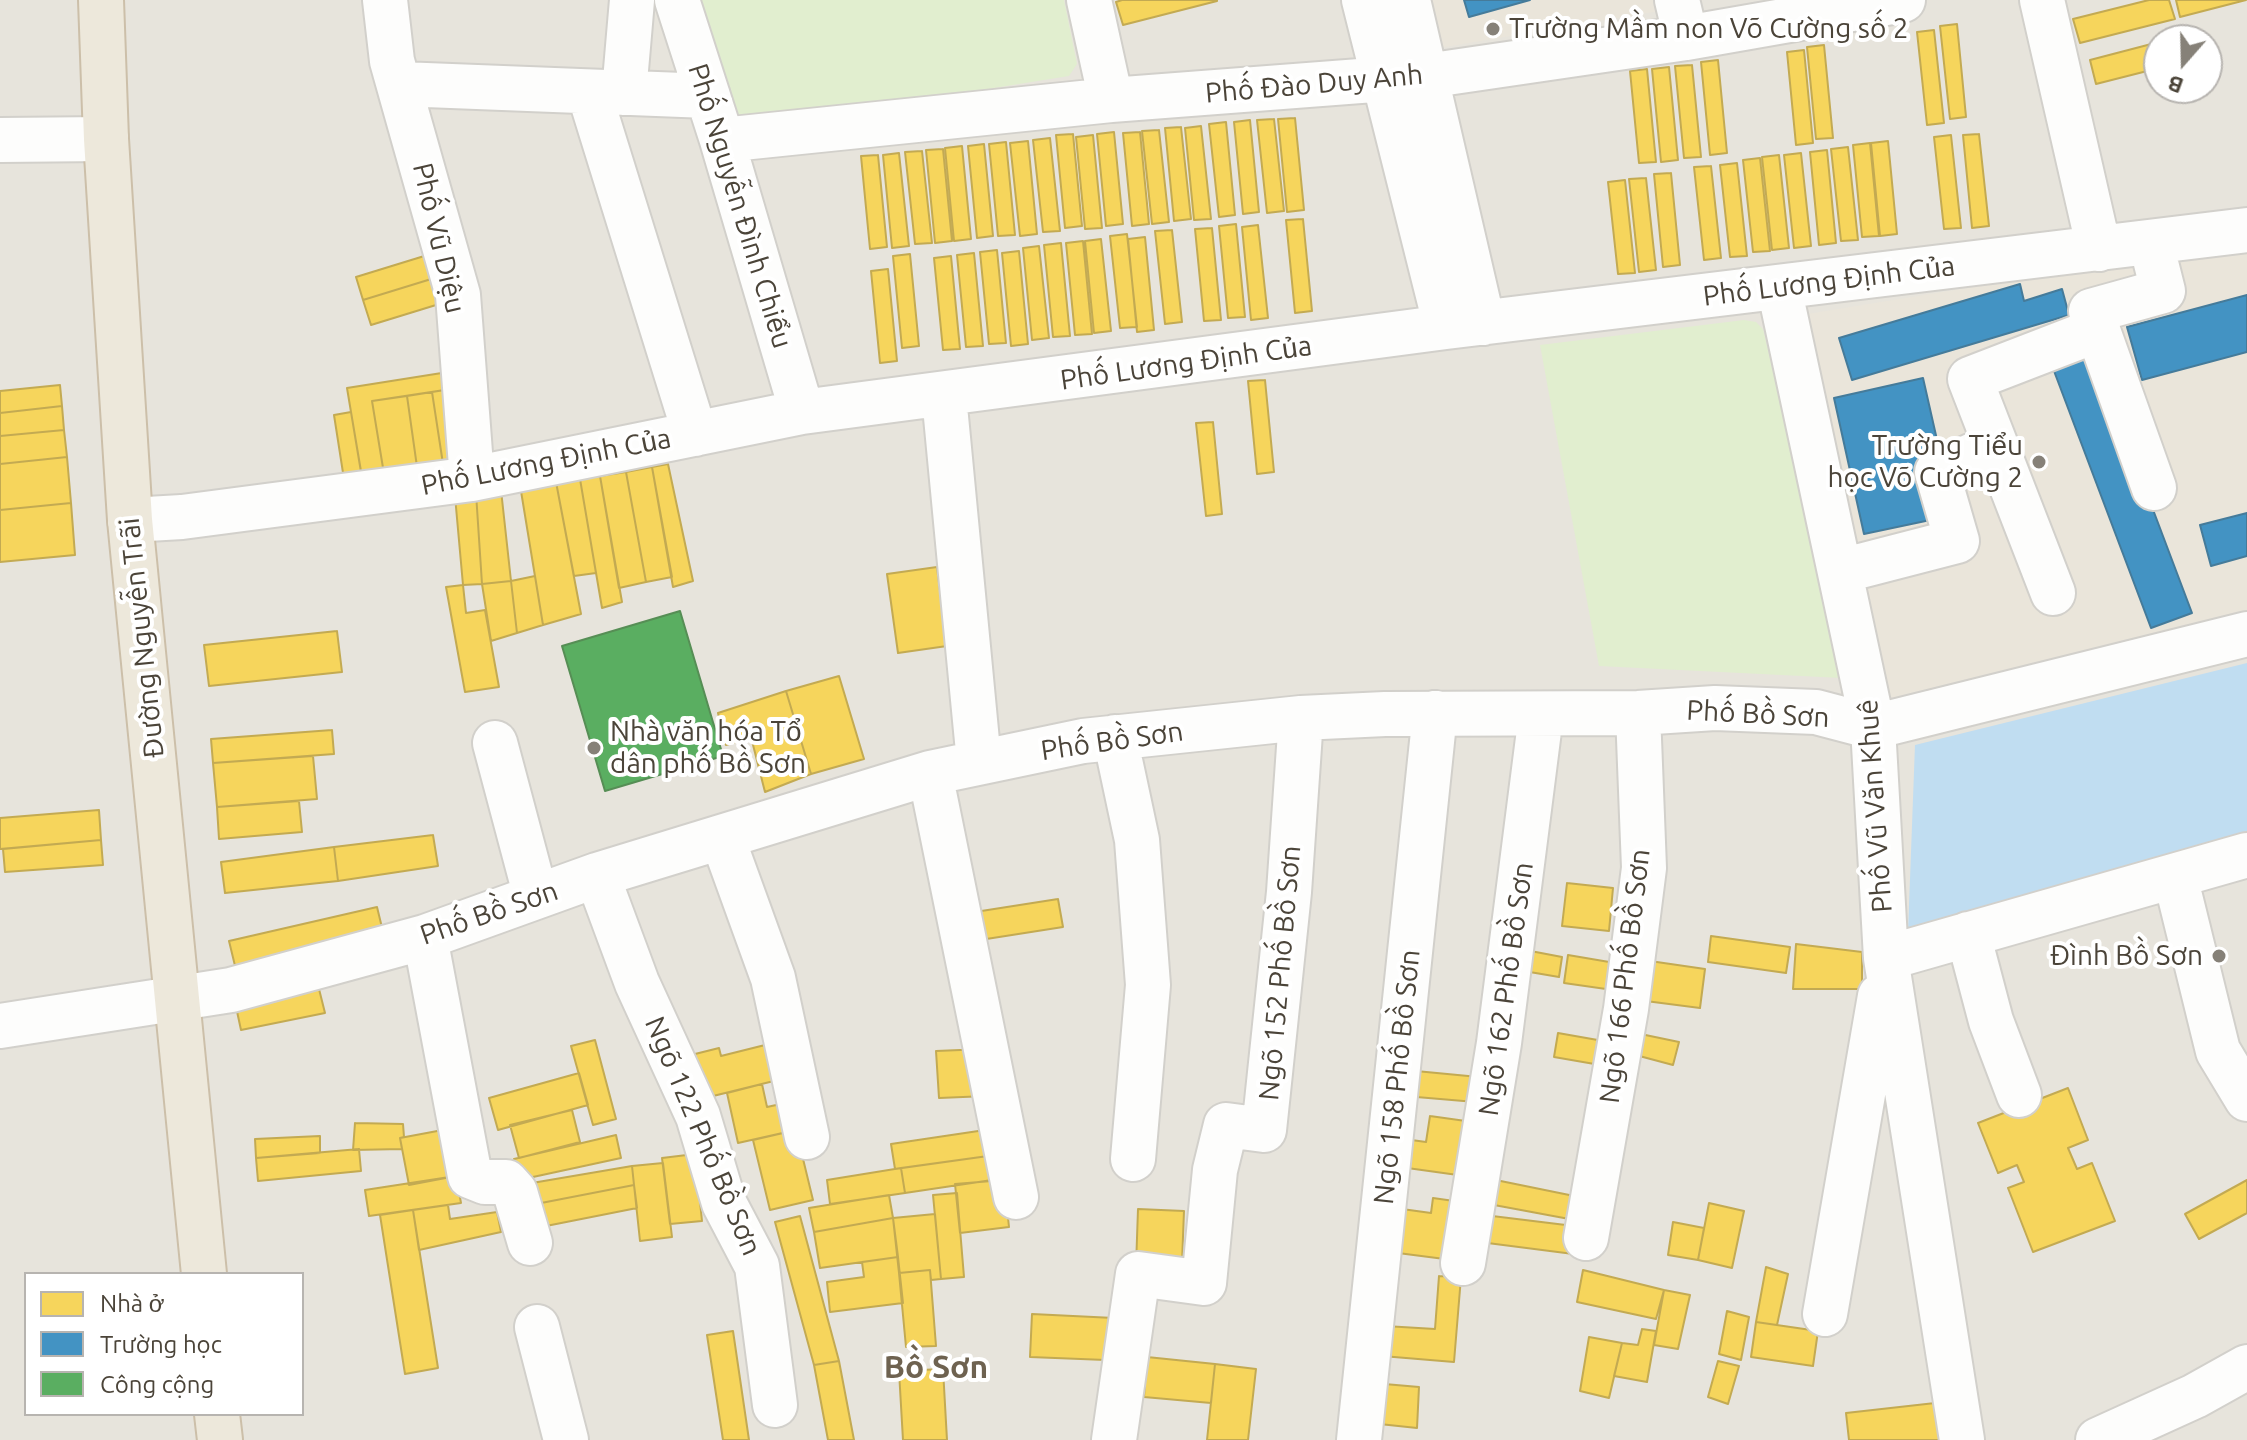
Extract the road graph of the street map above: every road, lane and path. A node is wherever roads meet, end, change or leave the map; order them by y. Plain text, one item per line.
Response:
1 (101, 0) edge
2 (385, 0) edge
3 (632, 0) edge
4 (677, 0) edge
5 (1089, 0) edge
6 (1364, 0) edge
7 (1408, 0) edge
8 (1903, 0) edge
9 (2042, 0) edge
10 (1682, 19) edge
11 (1426, 76) junction
12 (1383, 78) junction
13 (400, 84) junction
14 (607, 93) junction
15 (708, 96) junction
16 (1111, 100) junction
17 (106, 139) junction
18 (0, 140) edge
19 (722, 140) junction
20 (2247, 230) edge
21 (2151, 243) junction
22 (2099, 249) junction
23 (1779, 287) junction
24 (1464, 325) junction
25 (2097, 330) junction
26 (944, 396) junction
27 (802, 412) junction
28 (695, 434) junction
29 (1995, 445) junction
30 (472, 479) junction
31 (2154, 488) dead end
32 (130, 520) junction
33 (1841, 571) junction
34 (2053, 593) dead end
35 (2247, 634) edge
36 (1435, 713) junction
37 (1638, 713) junction
38 (1541, 715) junction
39 (1301, 718) junction
40 (1873, 727) junction
41 (1115, 737) junction
42 (495, 743) dead end
43 (979, 762) junction
44 (930, 773) junction
45 (722, 837) junction
46 (2247, 855) edge
47 (597, 875) junction
48 (2175, 876) junction
49 (536, 897) junction
50 (1968, 934) junction
51 (425, 937) junction
52 (1886, 958) junction
53 (178, 1000) junction
54 (0, 1026) edge
55 (2019, 1095) dead end
56 (2247, 1099) edge
57 (807, 1137) dead end
58 (1133, 1159) dead end
59 (1016, 1197) dead end
60 (1586, 1238) dead end
61 (530, 1243) dead end
62 (1463, 1263) dead end
63 (204, 1272) edge
64 (1825, 1314) dead end
65 (537, 1327) dead end
66 (2247, 1367) edge
67 (775, 1405) dead end
68 (217, 1416) edge
69 (220, 1440) edge
70 (566, 1440) edge
71 (1114, 1440) edge
72 (1359, 1440) edge
73 (1962, 1440) edge
74 (2098, 1440) edge

1 - 17 highway, Đường Nguyễn Trãi
2 - 13 street, Phố Vũ Diệu
3 - 14 street
4 - 15 street, Phố Nguyễn Đình Chiểu
5 - 16 street
6 - 12 street
7 - 11 street
8 - 10 street, Phố Đào Duy Anh
9 - 22 street
10 - 11 street, Phố Đào Duy Anh
11 - 12 street, Phố Đào Duy Anh
11 - 24 street
12 - 16 street, Phố Đào Duy Anh
12 - 24 street
13 - 14 street
13 - 30 street, Phố Vũ Diệu
14 - 15 street
14 - 28 street
15 - 19 street, Phố Nguyễn Đình Chiểu
16 - 19 street, Phố Đào Duy Anh
17 - 18 street
17 - 32 highway, Đường Nguyễn Trãi
19 - 27 street, Phố Nguyễn Đình Chiểu
20 - 21 street, Phố Lương Định Của
21 - 22 street, Phố Lương Định Của
21 - 25 street
22 - 23 street, Phố Lương Định Của
23 - 24 street, Phố Lương Định Của
23 - 33 street, Phố Vũ Văn Khuê
24 - 26 street, Phố Lương Định Của
25 - 29 street
25 - 31 street
26 - 27 street, Phố Lương Định Của
26 - 43 street
27 - 28 street, Phố Lương Định Của
28 - 30 street, Phố Lương Định Của
29 - 33 street
29 - 34 street
30 - 32 street, Phố Lương Định Của
32 - 53 highway, Đường Nguyễn Trãi
33 - 40 street, Phố Vũ Văn Khuê
35 - 40 street, Phố Bồ Sơn
36 - 38 street, Phố Bồ Sơn
36 - 39 street, Phố Bồ Sơn
36 - 72 street, Ngõ 158 Phố Bồ Sơn
37 - 38 street, Phố Bồ Sơn
37 - 40 street, Phố Bồ Sơn
37 - 60 street, Ngõ 166 Phố Bồ Sơn
38 - 62 street, Ngõ 162 Phố Bồ Sơn
39 - 41 street, Phố Bồ Sơn
39 - 71 street, Ngõ 152 Phố Bồ Sơn
40 - 52 street, Phố Vũ Văn Khuê
41 - 43 street, Phố Bồ Sơn
41 - 58 street
42 - 49 street
43 - 44 street, Phố Bồ Sơn
44 - 45 street, Phố Bồ Sơn
44 - 59 street
45 - 47 street, Phố Bồ Sơn
45 - 57 street
46 - 48 street, Phố Vũ Văn Khuê
47 - 49 street, Phố Bồ Sơn
47 - 67 street, Ngõ 122 Phố Bồ Sơn
48 - 50 street, Phố Vũ Văn Khuê
48 - 56 street
49 - 51 street, Phố Bồ Sơn
50 - 52 street, Phố Vũ Văn Khuê
50 - 55 street
51 - 53 street, Phố Bồ Sơn
51 - 61 street
52 - 64 street
52 - 73 street
53 - 54 street, Phố Bồ Sơn
53 - 63 highway, Đường Nguyễn Trãi
65 - 70 street
66 - 74 street
68 - 69 highway

